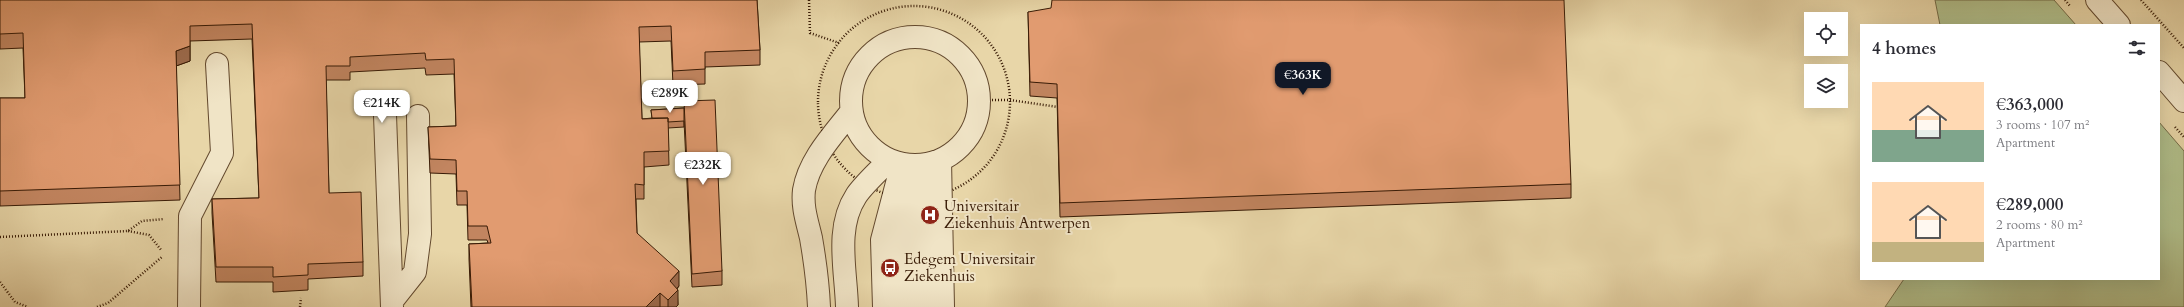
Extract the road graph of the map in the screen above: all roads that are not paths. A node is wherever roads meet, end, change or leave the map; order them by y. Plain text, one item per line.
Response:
1 (2097, 0) edge
2 (2117, 24) edge
3 (217, 64) dead end
4 (2160, 73) edge
5 (2184, 101) edge
6 (851, 112) junction
7 (385, 115) dead end
8 (418, 116) dead end
9 (915, 163) junction
10 (917, 196) junction
11 (392, 304) edge
12 (189, 307) edge
13 (820, 307) edge
14 (847, 307) edge
15 (884, 307) edge
16 (903, 307) edge
17 (923, 307) edge
18 (943, 307) edge

1 - 2 street
3 - 12 street
4 - 5 street
6 - 9 street
6 - 9 street
6 - 13 street
7 - 11 street
8 - 11 street
9 - 10 street
9 - 10 street
9 - 14 street
10 - 15 street
10 - 16 street
10 - 17 street
10 - 18 street

